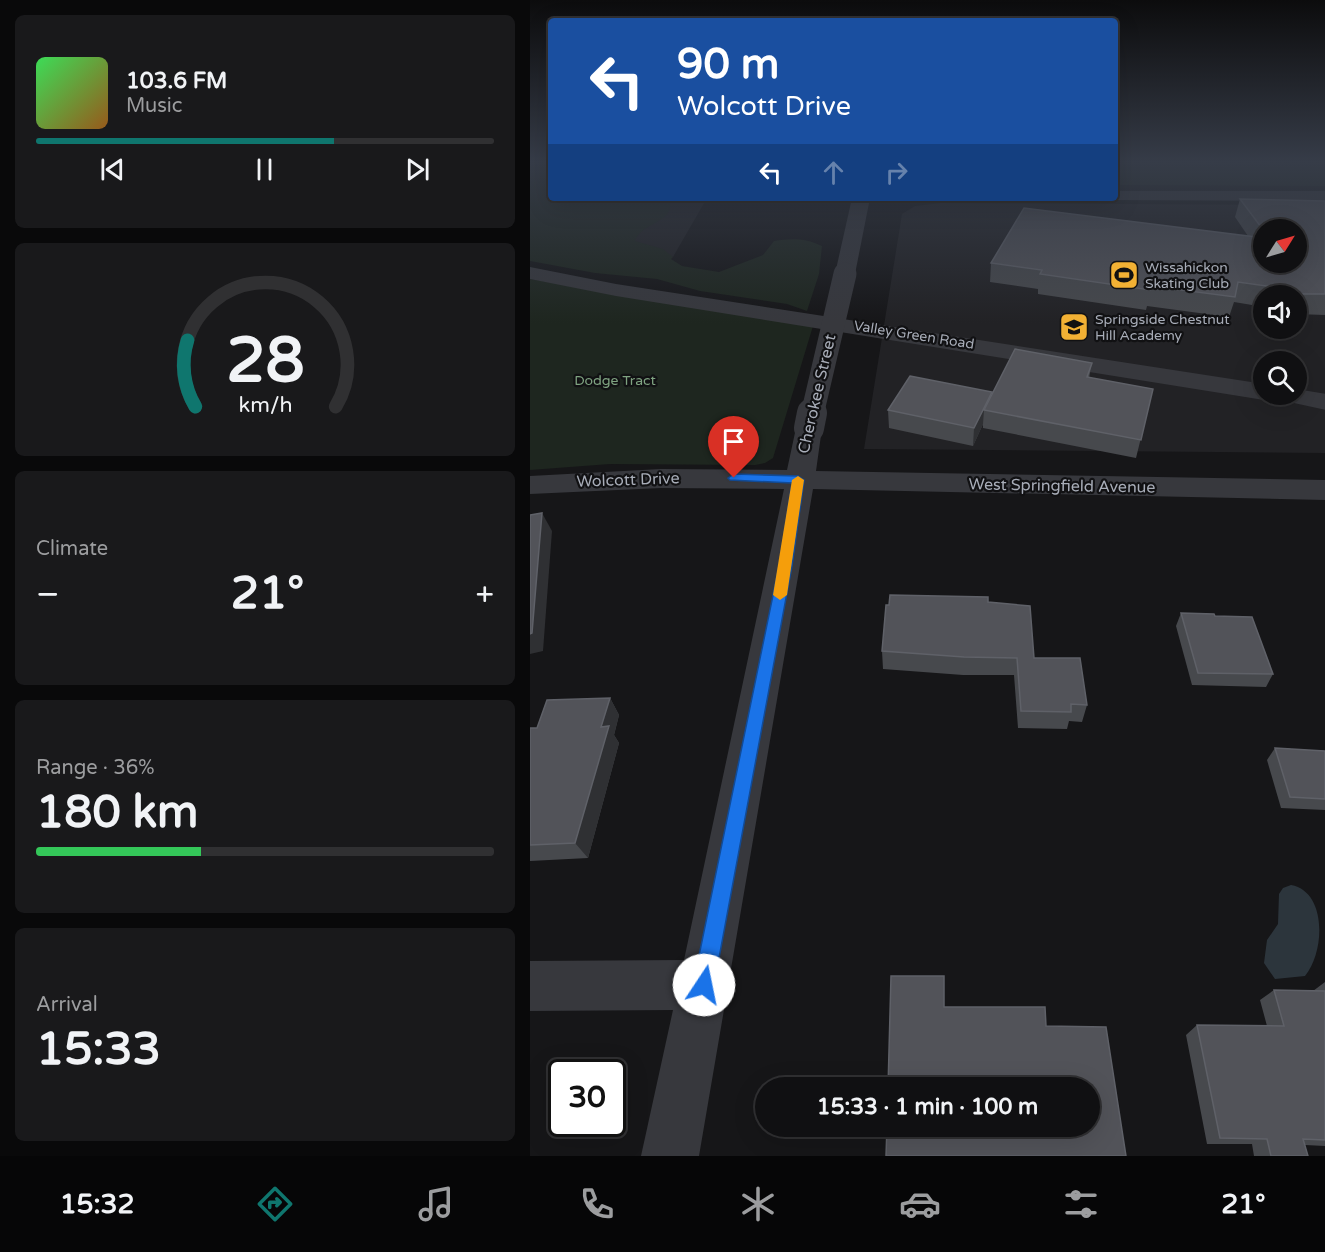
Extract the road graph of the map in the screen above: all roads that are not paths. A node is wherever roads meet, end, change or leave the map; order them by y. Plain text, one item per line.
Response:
1 (857, 215) edge
2 (530, 273) edge
3 (1253, 390) edge
4 (1307, 399) edge
5 (1325, 402) edge
6 (798, 480) junction
7 (530, 485) edge
8 (1325, 490) edge
9 (704, 985) junction
10 (530, 986) edge
11 (670, 1156) edge

1 - 6 street, Cherokee Street, bridge
2 - 3 street, Valley Green Road
4 - 5 street
6 - 7 street, Wolcott Drive
6 - 8 street, West Springfield Avenue
6 - 9 street, Cherokee Street
9 - 10 street
9 - 11 street, Cherokee Street

